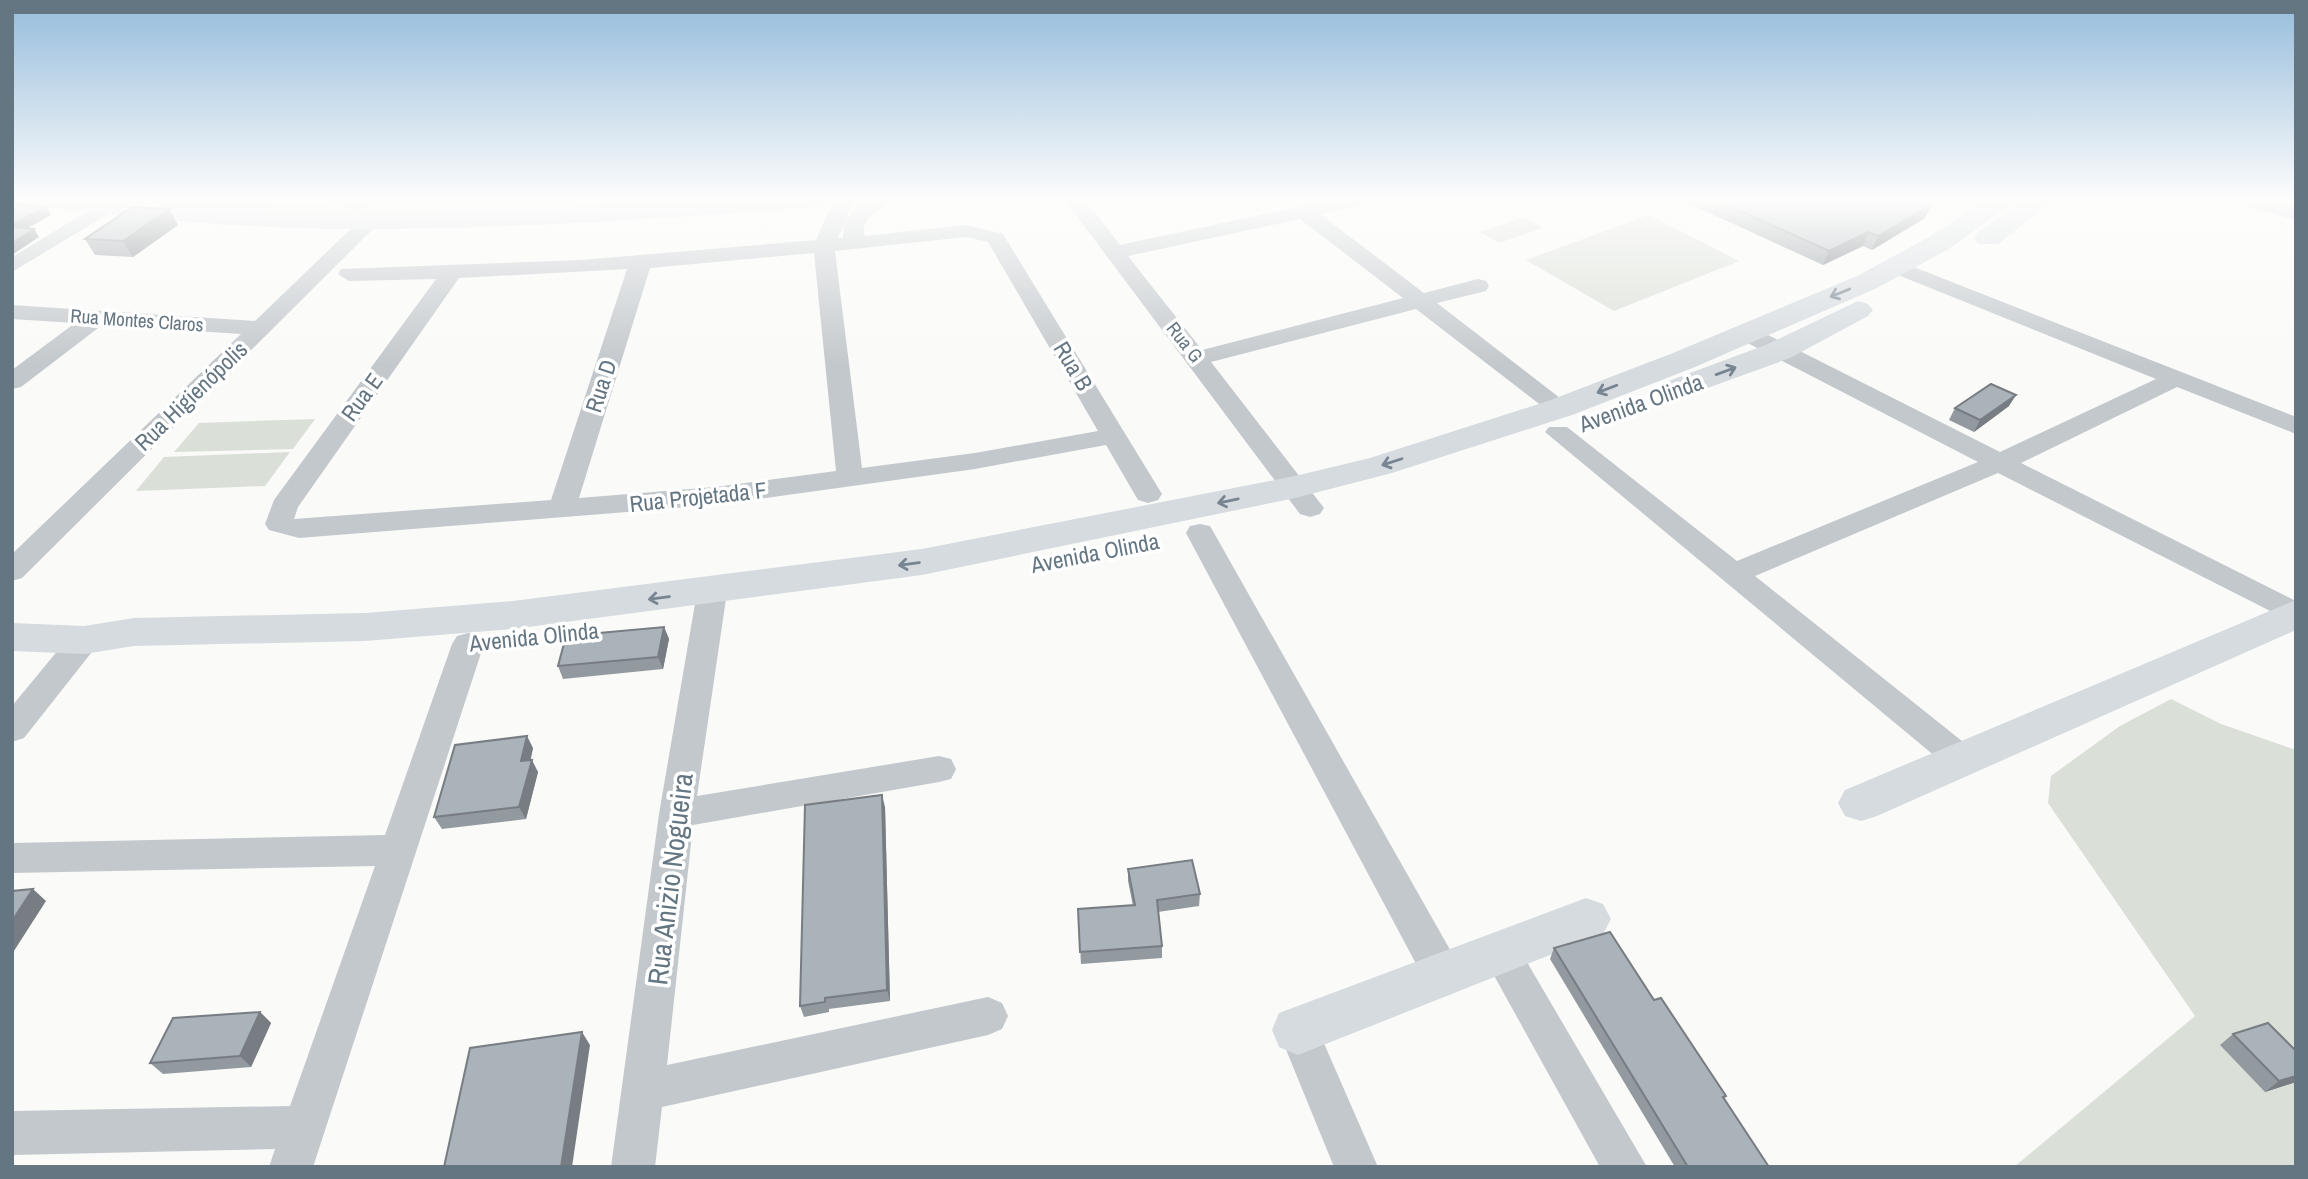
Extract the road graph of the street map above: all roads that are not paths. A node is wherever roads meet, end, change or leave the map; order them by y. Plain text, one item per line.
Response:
1 (32, 254) edge
2 (324, 254) edge
3 (748, 254) edge
4 (825, 254) edge
5 (1006, 254) edge
6 (1117, 254) edge
7 (1359, 254) edge
8 (1927, 254) edge
9 (1946, 254) edge
10 (640, 264) junction
11 (12, 266) edge
12 (1910, 271) junction
13 (452, 273) junction
14 (349, 274) dead end
15 (1478, 286) dead end
16 (1421, 302) junction
17 (12, 312) edge
18 (96, 318) junction
19 (261, 328) junction
20 (1746, 332) junction
21 (1779, 351) junction
22 (1198, 358) junction
23 (2177, 378) junction
24 (12, 382) edge
25 (1659, 382) junction
26 (1559, 420) junction
27 (2296, 426) edge
28 (1115, 436) junction
29 (1999, 463) junction
30 (850, 479) junction
31 (1148, 494) dead end
32 (1302, 497) junction
33 (562, 509) junction
34 (279, 524) joint
35 (1200, 533) junction
36 (1085, 543) junction
37 (12, 571) edge
38 (1733, 574) junction
39 (711, 604) junction
40 (2296, 614) edge
41 (473, 631) junction
42 (12, 637) edge
43 (84, 640) junction
44 (12, 729) edge
45 (1960, 758) junction
46 (939, 769) dead end
47 (1861, 803) dead end
48 (677, 814) junction
49 (398, 850) junction
50 (12, 858) edge
51 (1586, 919) dead end
52 (1500, 952) junction
53 (1443, 975) junction
54 (988, 1016) dead end
55 (1298, 1030) joint
56 (643, 1090) junction
57 (305, 1127) junction
58 (12, 1133) edge
59 (291, 1167) edge
60 (633, 1167) edge
61 (1356, 1167) edge
62 (1625, 1167) edge

1 - 11 street
2 - 19 street, Rua Higienópolis
3 - 10 street
4 - 30 street
5 - 28 street, Rua B
6 - 22 street, Rua G
7 - 16 street
8 - 12 street, Avenida Olinda
9 - 12 street, Avenida Olinda
10 - 13 street
10 - 33 street, Rua D
12 -> 20 street, Avenida Olinda
12 - 21 street, Avenida Olinda
12 - 23 street
13 - 14 street
13 - 34 street, Rua E
15 - 16 street
16 - 22 street
16 - 26 street
17 - 18 street, Rua Montes Claros
18 - 19 street, Rua Montes Claros
18 - 24 street
19 - 37 street, Rua Higienópolis
20 - 21 street
20 - 25 street, Avenida Olinda
25 -> 21 street, Avenida Olinda
21 - 29 street
22 - 32 street, Rua G
23 - 27 street
23 - 29 street
25 - 26 street, Avenida Olinda
26 - 32 street, Avenida Olinda
26 - 38 street
28 - 30 street, Rua Projetada F
28 - 31 street, Rua B
29 - 38 street
29 - 40 street
30 - 33 street, Rua Projetada F
32 - 35 street, Avenida Olinda
32 -> 36 street, Avenida Olinda
33 - 34 street, Rua Projetada F
35 - 36 street, Avenida Olinda
35 - 53 street
36 - 39 street, Avenida Olinda
38 - 45 street
39 - 41 street, Avenida Olinda
39 - 48 street, Rua Anizio Nogueira
40 - 45 street
41 - 43 street, Avenida Olinda
41 - 49 street
42 - 43 street, Avenida Olinda
43 - 44 street
45 - 47 street
46 - 48 street
48 - 56 street, Rua Anizio Nogueira
49 - 50 street
49 - 57 street
51 - 52 street
52 - 53 street
52 - 62 street
53 - 55 street
54 - 56 street
55 - 61 street
56 - 60 street, Rua Anizio Nogueira
57 - 58 street
57 - 59 street

